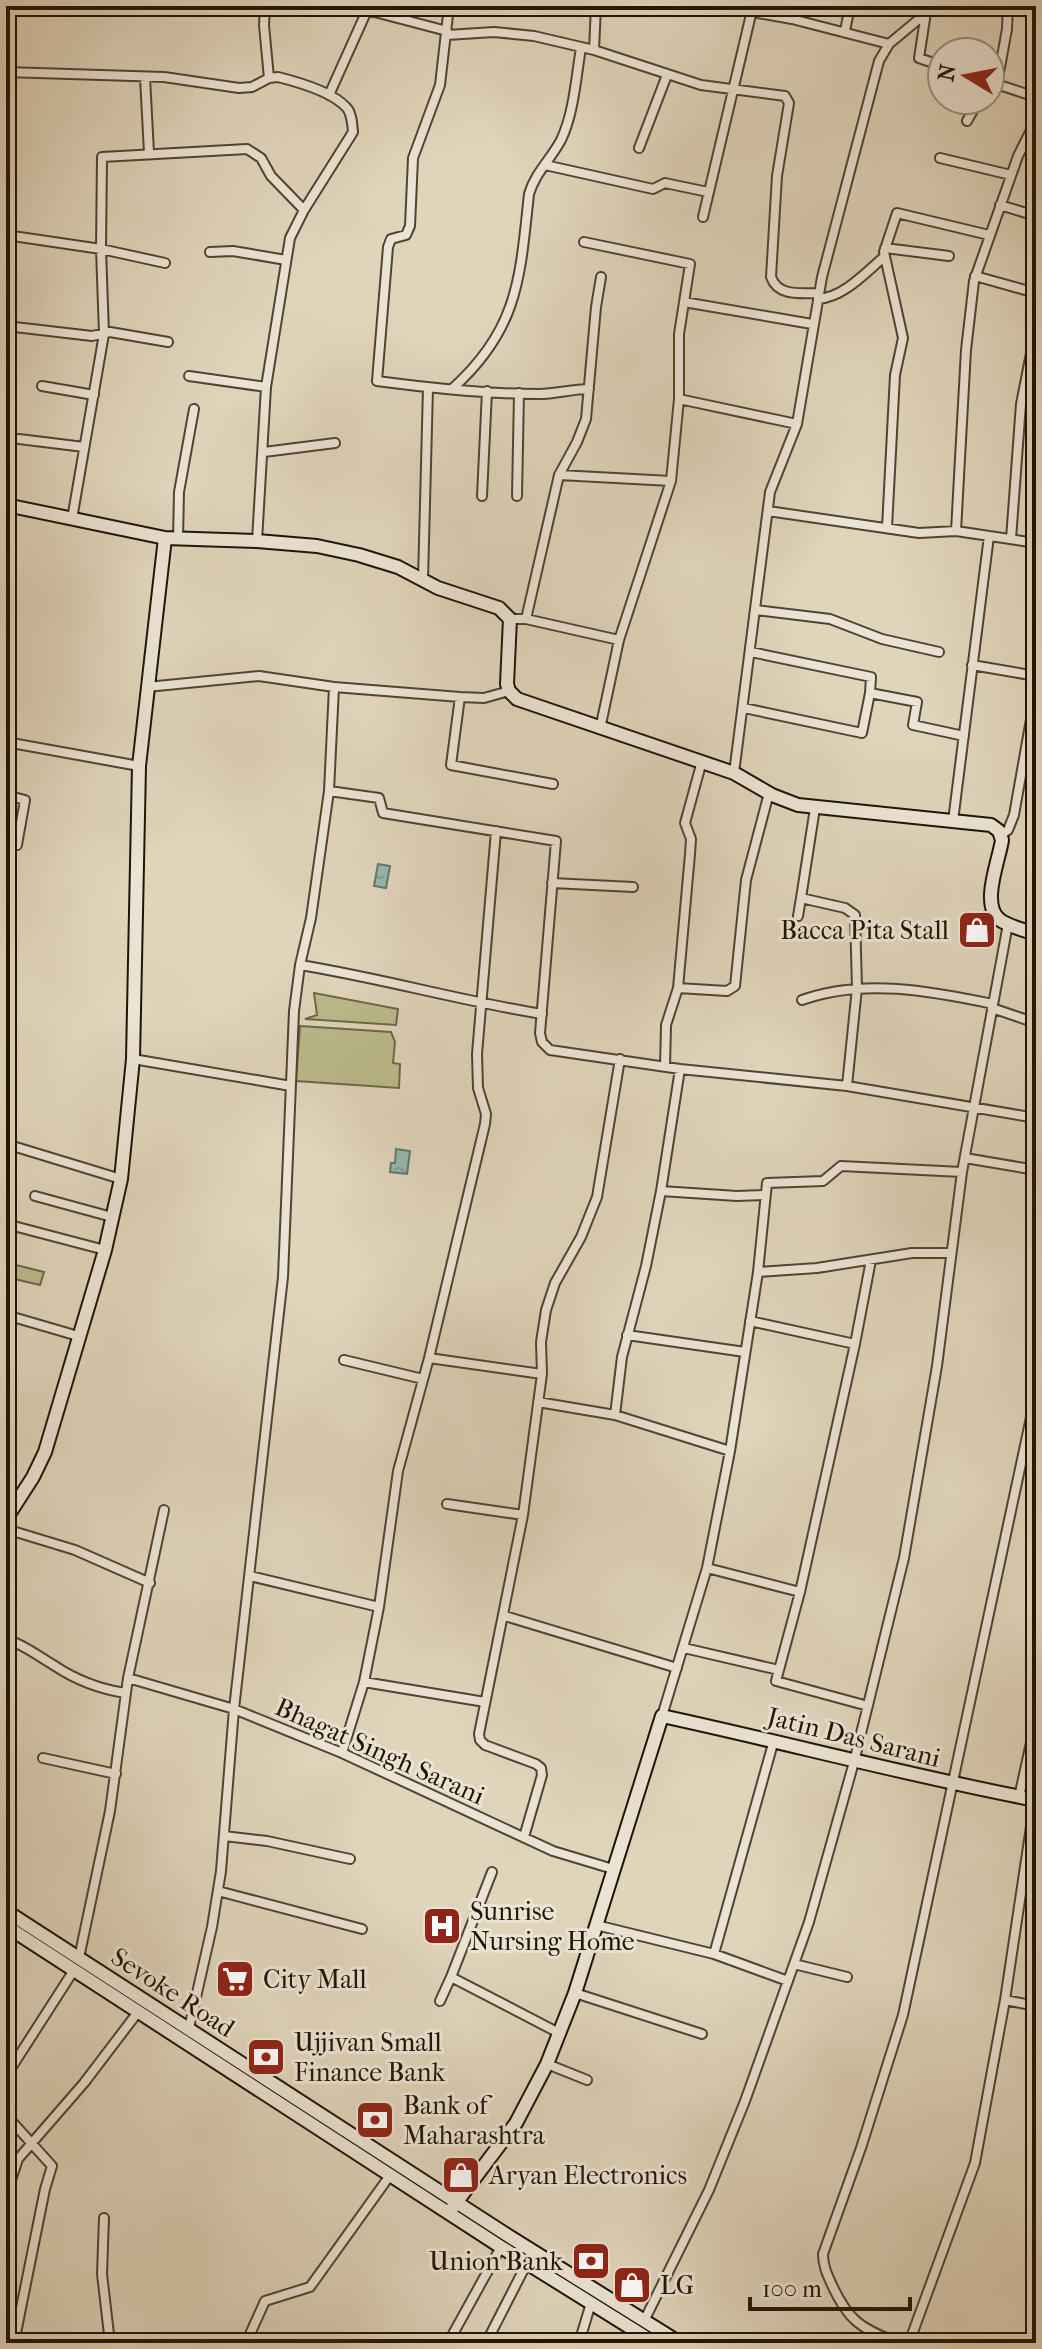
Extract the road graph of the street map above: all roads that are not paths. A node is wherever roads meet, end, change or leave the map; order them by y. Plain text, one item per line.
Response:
1 (228, 6) edge
2 (449, 6) edge
3 (596, 6) edge
4 (718, 6) edge
5 (850, 6) edge
6 (1008, 6) edge
7 (264, 8) edge
8 (368, 8) edge
9 (752, 8) edge
10 (926, 10) edge
11 (845, 31) junction
12 (447, 33) junction
13 (1002, 36) edge
14 (889, 44) junction
15 (581, 48) junction
16 (594, 50) junction
17 (926, 60) edge
18 (6, 72) edge
19 (667, 75) junction
20 (145, 77) junction
21 (269, 78) junction
22 (1006, 87) edge
23 (734, 89) junction
24 (329, 95) junction
25 (1036, 97) edge
26 (970, 116) edge
27 (1036, 120) edge
28 (967, 121) dead end
29 (1033, 132) edge
30 (639, 148) dead end
31 (149, 153) junction
32 (940, 158) dead end
33 (545, 165) junction
34 (1011, 175) junction
35 (708, 192) junction
36 (1000, 205) junction
37 (304, 210) junction
38 (1036, 216) edge
39 (703, 217) dead end
40 (6, 235) edge
41 (989, 235) junction
42 (584, 242) dead end
43 (101, 249) junction
44 (210, 252) dead end
45 (884, 252) junction
46 (949, 256) dead end
47 (286, 260) junction
48 (165, 263) dead end
49 (975, 276) junction
50 (601, 277) dead end
51 (1036, 293) edge
52 (818, 296) junction
53 (684, 302) junction
54 (812, 324) junction
55 (6, 326) edge
56 (1036, 328) edge
57 (104, 334) junction
58 (168, 342) dead end
59 (189, 376) dead end
60 (42, 386) dead end
61 (266, 387) junction
62 (428, 388) junction
63 (452, 389) junction
64 (589, 389) junction
65 (487, 391) junction
66 (519, 393) junction
67 (94, 395) junction
68 (679, 399) junction
69 (194, 409) dead end
70 (797, 424) junction
71 (19, 439) dead end
72 (335, 443) dead end
73 (84, 447) junction
74 (264, 452) junction
75 (559, 475) junction
76 (671, 481) junction
77 (482, 496) dead end
78 (517, 496) dead end
79 (6, 505) edge
80 (768, 511) junction
81 (72, 519) junction
82 (887, 528) junction
83 (956, 531) junction
84 (989, 536) junction
85 (171, 539) junction
86 (1011, 539) junction
87 (257, 541) junction
88 (1036, 543) edge
89 (423, 580) junction
90 (756, 610) junction
91 (510, 619) junction
92 (526, 619) junction
93 (619, 640) junction
94 (751, 652) junction
95 (939, 652) dead end
96 (972, 665) junction
97 (1036, 676) edge
98 (147, 687) junction
99 (334, 687) junction
100 (509, 691) junction
101 (1036, 691) edge
102 (870, 693) junction
103 (460, 697) junction
104 (744, 708) junction
105 (600, 729) junction
106 (964, 736) junction
107 (6, 742) edge
108 (702, 761) junction
109 (139, 766) junction
110 (734, 773) junction
111 (553, 784) dead end
112 (329, 791) junction
113 (769, 793) junction
114 (6, 795) edge
115 (815, 808) junction
116 (953, 821) junction
117 (496, 831) junction
118 (1001, 835) junction
119 (17, 845) dead end
120 (552, 883) junction
121 (633, 887) dead end
122 (801, 898) junction
123 (798, 916) dead end
124 (1008, 924) junction
125 (1036, 934) edge
126 (300, 965) junction
127 (678, 988) junction
128 (857, 988) junction
129 (802, 1000) dead end
130 (480, 1004) junction
131 (993, 1006) junction
132 (542, 1014) junction
133 (1036, 1023) edge
134 (133, 1059) junction
135 (620, 1059) junction
136 (665, 1067) junction
137 (680, 1069) junction
138 (291, 1086) junction
139 (847, 1086) junction
140 (974, 1106) junction
141 (1036, 1118) edge
142 (6, 1144) edge
143 (965, 1158) junction
144 (1036, 1170) edge
145 (962, 1172) junction
146 (121, 1179) junction
147 (661, 1191) junction
148 (765, 1195) junction
149 (35, 1196) dead end
150 (112, 1217) junction
151 (6, 1224) edge
152 (105, 1250) junction
153 (951, 1253) junction
154 (871, 1260) junction
155 (758, 1272) junction
156 (6, 1315) edge
157 (750, 1321) junction
158 (627, 1335) junction
159 (78, 1336) junction
160 (855, 1344) junction
161 (745, 1352) junction
162 (429, 1358) junction
163 (344, 1360) dead end
164 (542, 1374) junction
165 (423, 1379) junction
166 (1036, 1394) edge
167 (538, 1402) junction
168 (615, 1415) junction
169 (730, 1451) junction
170 (447, 1504) dead end
171 (164, 1510) dead end
172 (523, 1515) junction
173 (6, 1519) edge
174 (6, 1529) edge
175 (707, 1568) junction
176 (250, 1576) junction
177 (150, 1583) junction
178 (800, 1592) junction
179 (379, 1607) junction
180 (505, 1616) junction
181 (6, 1639) edge
182 (684, 1648) junction
183 (677, 1668) junction
184 (779, 1670) junction
185 (128, 1678) junction
186 (364, 1682) junction
187 (125, 1693) junction
188 (485, 1702) junction
189 (868, 1706) junction
190 (234, 1709) junction
191 (662, 1716) junction
192 (1036, 1720) edge
193 (774, 1740) junction
194 (342, 1753) junction
195 (43, 1758) dead end
196 (854, 1762) junction
197 (116, 1774) junction
198 (954, 1784) junction
199 (1019, 1797) junction
200 (1036, 1800) edge
201 (224, 1836) junction
202 (524, 1837) junction
203 (350, 1859) dead end
204 (613, 1869) junction
205 (492, 1872) dead end
206 (218, 1891) junction
207 (6, 1911) edge
208 (596, 1925) junction
209 (6, 1926) edge
210 (362, 1929) dead end
211 (714, 1954) junction
212 (77, 1964) junction
213 (794, 1964) junction
214 (451, 1977) junction
215 (847, 1977) dead end
216 (788, 1981) junction
217 (575, 1993) junction
218 (1005, 2000) junction
219 (440, 2001) dead end
220 (1036, 2006) edge
221 (138, 2012) junction
222 (189, 2028) junction
223 (559, 2033) junction
224 (702, 2034) dead end
225 (182, 2041) junction
226 (547, 2064) junction
227 (6, 2076) edge
228 (587, 2080) dead end
229 (6, 2115) edge
230 (31, 2142) junction
231 (391, 2174) junction
232 (6, 2195) edge
233 (453, 2207) junction
234 (104, 2218) dead end
235 (501, 2247) junction
236 (527, 2263) junction
237 (591, 2303) junction
238 (641, 2326) junction
239 (248, 2342) edge
240 (14, 2343) edge
241 (110, 2343) edge
242 (448, 2343) edge
243 (486, 2343) edge
244 (579, 2343) edge
245 (655, 2343) edge
246 (680, 2343) edge
247 (898, 2343) edge
248 (909, 2343) edge

1 - 7 street
2 - 12 street
3 - 16 street
4 - 9 street
5 - 11 street
6 - 13 street
7 - 21 street
8 - 12 street
8 - 24 street
9 - 11 street
9 - 23 street
10 - 14 street
10 - 17 street
11 - 14 street
12 - 15 street
12 - 62 street
14 - 52 street
15 - 16 street
15 - 33 street
16 - 19 street
18 - 20 street
19 - 23 street
19 - 30 street
20 - 21 street
20 - 31 street
21 - 24 street
22 - 25 street
23 - 35 street
23 - 52 street
24 - 37 street
26 - 28 street
27 - 29 street
29 - 34 street
31 - 37 street
31 - 43 street
32 - 34 street
33 - 35 street
33 - 63 street
34 - 36 street
35 - 39 street
36 - 38 street
36 - 41 street
37 - 47 street
40 - 43 street
41 - 45 street
41 - 49 street
42 - 53 street
43 - 48 street
43 - 57 street
44 - 47 street
45 - 46 street
45 - 52 street
45 - 82 street
47 - 61 street
49 - 51 street
49 - 83 street
50 - 64 street
52 - 54 street
53 - 54 street
53 - 68 street
54 - 70 street
55 - 57 street
56 - 86 street
57 - 58 street
57 - 67 street
59 - 61 street
60 - 67 street
61 - 74 street
62 - 63 street
62 - 89 street
63 - 65 street
64 - 66 street
64 - 75 street
65 - 66 street
65 - 77 street
66 - 78 street
67 - 73 street
68 - 70 street
68 - 76 street
69 - 85 street
70 - 80 street
71 - 73 street
72 - 74 street
73 - 81 street
74 - 87 street
75 - 76 street
75 - 92 street
76 - 93 street
79 - 81 street
80 - 82 street
80 - 90 street
81 - 85 street
82 - 83 street
83 - 84 street
84 - 86 street
84 - 96 street
85 - 87 street
85 - 98 street
86 - 88 street
87 - 89 street
89 - 91 street
90 - 94 street
90 - 95 street
91 - 92 street
91 - 100 street
92 - 93 street
93 - 105 street
94 - 102 street
94 - 104 street
96 - 97 street
96 - 106 street
98 - 99 street
98 - 109 street
99 - 103 street
99 - 112 street
100 - 103 street
100 - 105 street
101 - 118 street
102 - 104 street
102 - 106 street
103 - 111 street
104 - 110 street
105 - 108 street
106 - 116 street
107 - 109 street
108 - 110 street
108 - 127 street
109 - 134 street
110 - 113 street
112 - 117 street
112 - 126 street
113 - 115 street
113 - 127 street
114 - 119 street
115 - 116 street
115 - 122 street
116 - 118 street
117 - 120 street
117 - 130 street
118 - 124 street
120 - 121 street
120 - 132 street
122 - 123 street
122 - 128 street
124 - 125 street
124 - 131 street
126 - 130 street
126 - 138 street
127 - 136 street
128 - 129 street
128 - 131 street
128 - 139 street
130 - 132 street
130 - 162 street
131 - 133 street
131 - 140 street
132 - 135 street
134 - 138 street
134 - 146 street
135 - 136 street
135 - 164 street
136 - 137 street
137 - 139 street
137 - 147 street
138 - 176 street
139 - 140 street
140 - 141 street
140 - 143 street
142 - 146 street
143 - 144 street
143 - 145 street
145 - 148 street
145 - 153 street
146 - 150 street
147 - 148 street
147 - 158 street
148 - 155 street
149 - 150 street
150 - 152 street
151 - 152 street
152 - 159 street
153 - 154 street
153 - 189 street
154 - 155 street
154 - 160 street
155 - 157 street
156 - 159 street
157 - 160 street
157 - 161 street
158 - 161 street
158 - 168 street
159 - 173 street
160 - 178 street
161 - 169 street
162 - 164 street
162 - 165 street
163 - 165 street
164 - 167 street
165 - 179 street
166 - 198 street
167 - 168 street
167 - 172 street
168 - 169 street
169 - 175 street
170 - 172 street
171 - 177 street
172 - 180 street
174 - 177 street
175 - 178 street
175 - 182 street
176 - 179 street
176 - 190 street
177 - 185 street
178 - 184 street
179 - 186 street
180 - 183 street
180 - 188 street
181 - 187 street
182 - 183 street
182 - 184 street
183 - 191 street
184 - 189 street
185 - 187 street
185 - 190 street, Bhagat Singh Sarani
186 - 188 street
186 - 194 street
187 - 197 street
188 - 202 street
189 - 196 street
190 - 194 street, Bhagat Singh Sarani
190 - 201 street
191 - 193 street, Jatin Das Sarani
191 - 204 street
192 - 199 street
193 - 196 street, Jatin Das Sarani
193 - 211 street
194 - 202 street, Bhagat Singh Sarani
195 - 197 street
196 - 198 street, Jatin Das Sarani
196 - 213 street
197 - 212 street
198 - 199 street, Jatin Das Sarani
198 - 247 street
199 - 200 street, Jatin Das Sarani
200 - 218 street
201 - 203 street
201 - 206 street
202 - 204 street, Bhagat Singh Sarani
204 - 208 street
205 - 214 street
206 - 210 street
206 - 222 street
207 - 212 street, Sevoke Road
208 - 211 street
208 - 217 street
209 - 212 street, Sevoke Road
211 - 216 street
212 - 221 street, Sevoke Road
212 - 222 street, Sevoke Road
212 - 227 street
213 - 215 street
213 - 216 street
214 - 219 street
214 - 223 street
216 - 238 street
217 - 223 street
217 - 224 street
218 - 220 street
218 - 248 street
221 - 225 street, Sevoke Road
221 - 230 street
222 - 225 street
222 - 233 street, Sevoke Road
223 - 226 street
225 - 231 street, Sevoke Road
226 - 228 street
226 - 233 street
229 - 230 street
230 - 232 street
230 - 240 street
231 - 233 street, Sevoke Road
231 - 239 street
233 - 235 street, Sevoke Road
233 - 238 street, Sevoke Road
234 - 241 street
235 - 236 street, Sevoke Road
235 - 242 street
236 - 237 street, Sevoke Road
236 - 243 street
237 - 238 street, Sevoke Road
237 - 244 street
238 - 245 street, Sevoke Road
238 - 246 street, Sevoke Road

